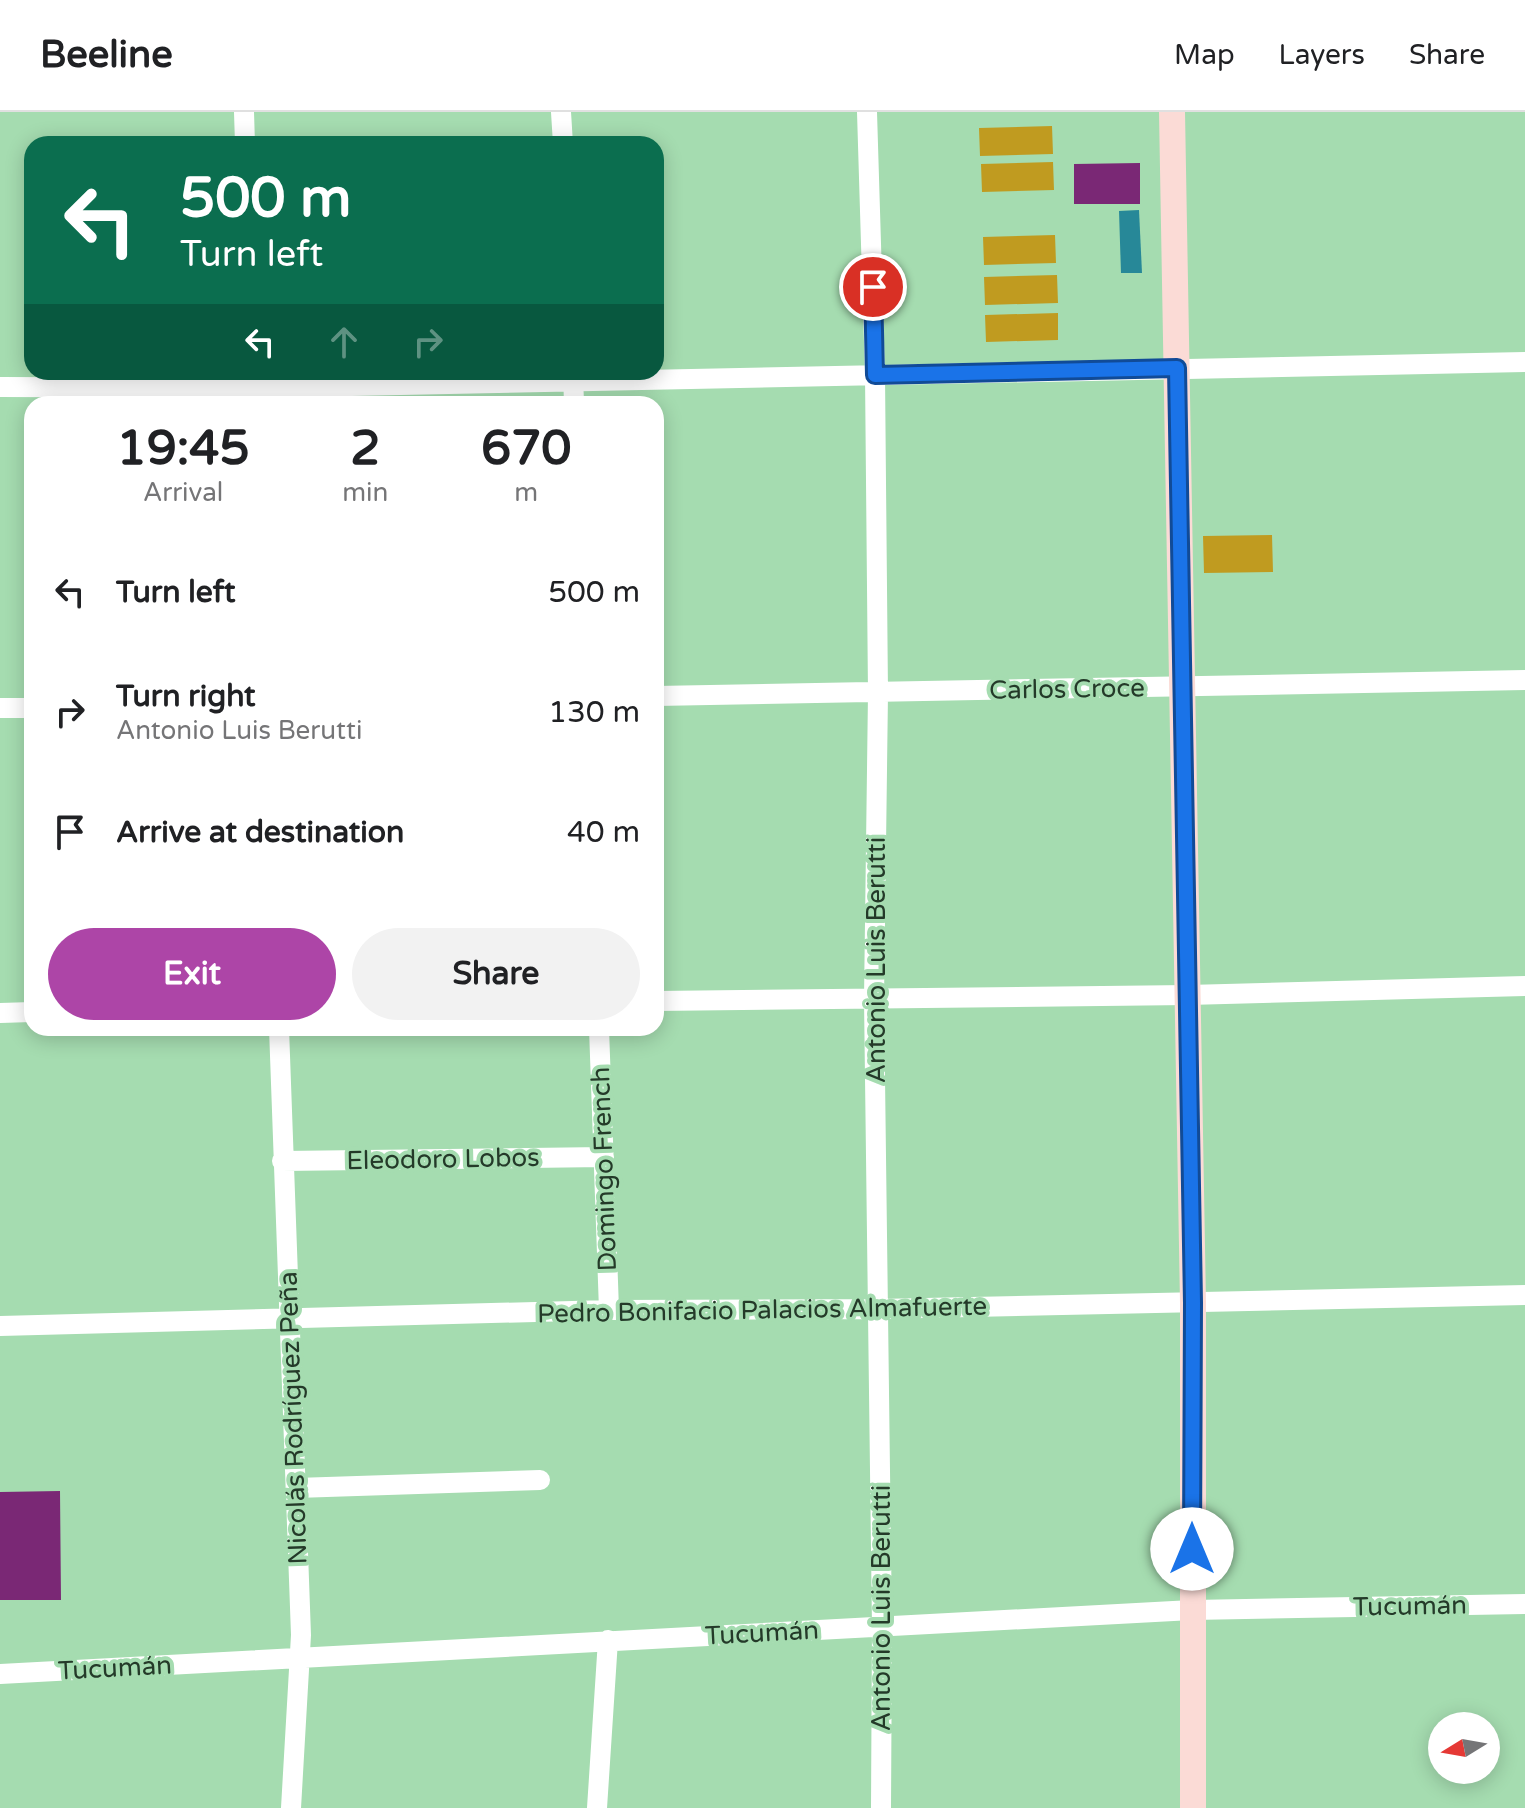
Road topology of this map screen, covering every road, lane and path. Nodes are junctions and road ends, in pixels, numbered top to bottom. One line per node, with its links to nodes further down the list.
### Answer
1 (244, 112): 5 (street)
2 (561, 112): 6 (street)
3 (867, 112): 9 (street, Antonio Luis Berutti)
4 (1172, 112): 8 (main road)
5 (245, 136)
6 (562, 136)
7 (1525, 362): 8 (street)
8 (1177, 368): 9 (street); 15 (main road)
9 (875, 375): 10 (street); 16 (street, Antonio Luis Berutti)
10 (664, 376)
11 (486, 380): 13 (street)
12 (0, 387): 13 (street)
13 (254, 388)
14 (1525, 680): 15 (street, Carlos Croce)
15 (1182, 687): 16 (street, Carlos Croce); 21 (main road)
16 (878, 693): 17 (street, Carlos Croce); 22 (street, Antonio Luis Berutti)
17 (664, 696)
18 (0, 708): 19 (street)
19 (24, 708)
20 (1525, 986): 21 (street)
21 (1188, 995): 22 (street); 31 (main road)
22 (874, 999): 23 (street); 32 (street, Antonio Luis Berutti)
23 (664, 1001)
24 (24, 1012): 25 (street)
25 (0, 1013)
26 (279, 1036): 29 (street, Nicolás Rodríguez Peña)
27 (599, 1036): 28 (street, Domingo French)
28 (604, 1157): 29 (street, Eleodoro Lobos); 33 (street, Domingo French)
29 (282, 1161): 34 (street, Nicolás Rodríguez Peña)
30 (1525, 1295): 31 (street, Pedro Bonifacio Palacios Almafuerte)
31 (1193, 1303): 32 (street, Pedro Bonifacio Palacios Almafuerte); 39 (main road)
32 (878, 1309): 33 (street, Pedro Bonifacio Palacios Almafuerte); 40 (street, Antonio Luis Berutti)
33 (609, 1310): 34 (street, Pedro Bonifacio Palacios Almafuerte)
34 (289, 1319): 35 (street, Pedro Bonifacio Palacios Almafuerte); 37 (street, Nicolás Rodríguez Peña)
35 (0, 1326)
36 (540, 1480): 37 (street)
37 (296, 1488): 42 (street, Nicolás Rodríguez Peña)
38 (1525, 1604): 39 (street, Tucumán)
39 (1192, 1610): 40 (street, Tucumán); 47 (main road)
40 (882, 1627): 41 (street, Tucumán); 46 (street, Antonio Luis Berutti)
41 (608, 1640): 42 (street, Tucumán); 45 (street)
42 (300, 1658): 43 (street, Tucumán); 44 (street, Nicolás Rodríguez Peña)
43 (0, 1674)
44 (291, 1808)
45 (597, 1808)
46 (881, 1808)
47 (1193, 1808)

